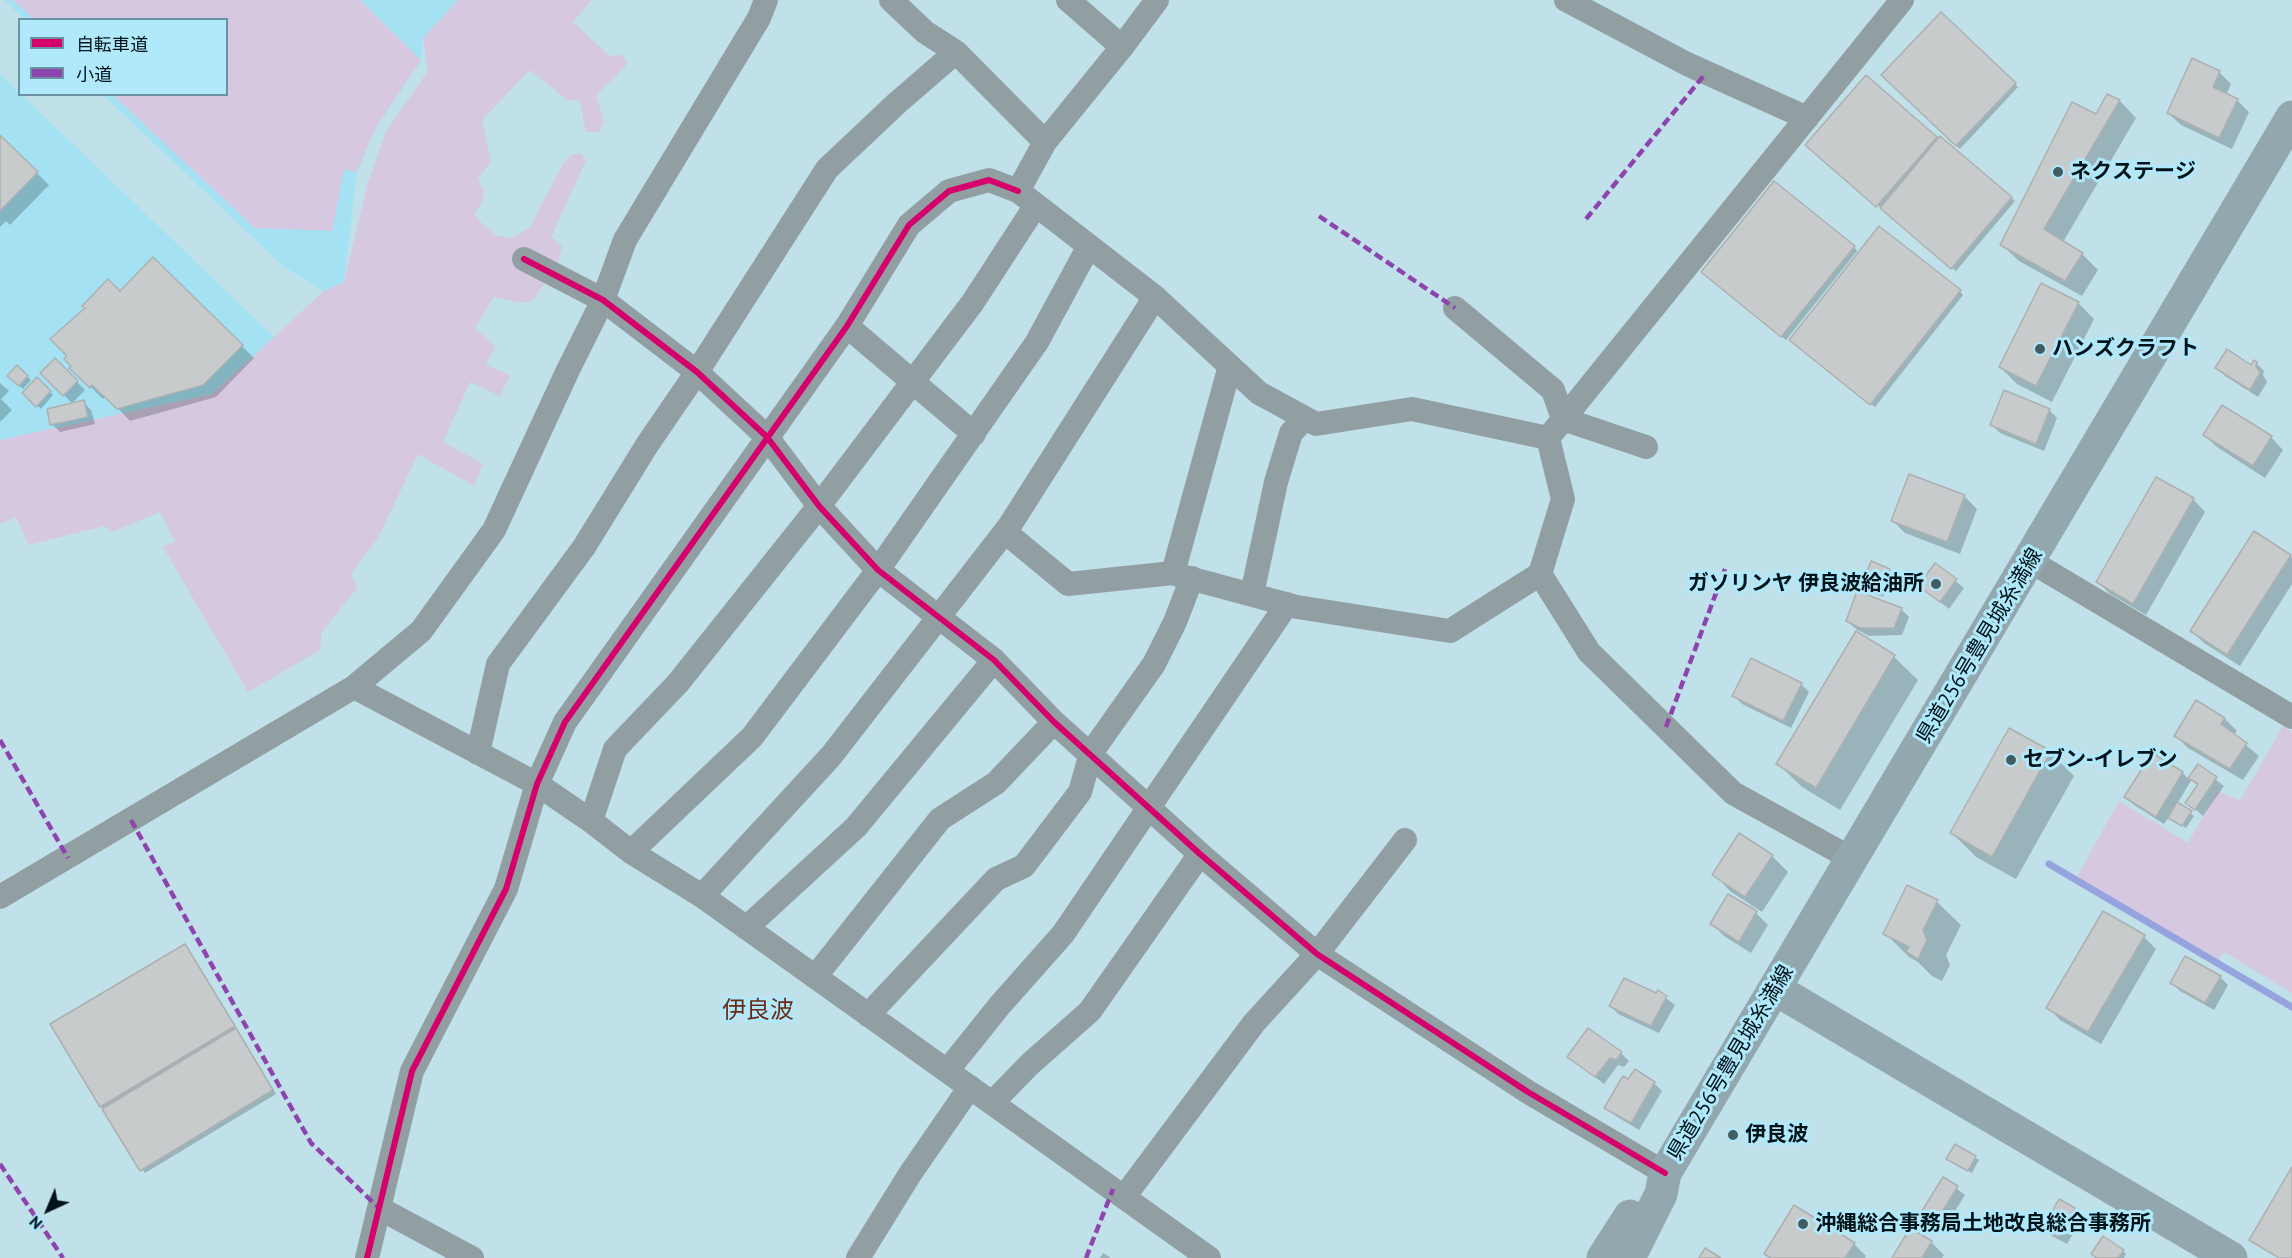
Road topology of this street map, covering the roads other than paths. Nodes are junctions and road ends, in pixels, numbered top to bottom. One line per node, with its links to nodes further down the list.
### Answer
1 (766, 0): 16 (street)
2 (891, 0): 8 (street)
3 (1068, 0): 7 (street)
4 (1157, 0): 7 (street)
5 (1566, 0): 9 (street)
6 (1902, 0): 9 (street)
7 (1122, 47): 11 (street)
8 (956, 52): 11 (street); 20 (street)
9 (1807, 118): 23 (street)
10 (2288, 133): 30 (main road, 県道256号豊見城糸満線)
11 (1045, 142): 12 (street)
12 (1027, 198): 13 (street); 18 (street); 21 (street)
13 (1089, 246): 15 (street); 24 (street)
14 (524, 259): 16 (street)
15 (1155, 297): 19 (street); 29 (street)
16 (603, 300): 20 (street); 38 (street)
17 (1455, 308): 23 (street)
18 (847, 326): 21 (street); 25 (street)
19 (1230, 366): 22 (street); 33 (street)
20 (697, 372): 25 (street); 41 (street)
21 (912, 382): 24 (street); 28 (street)
22 (1305, 418): 26 (street); 34 (street)
23 (1563, 419): 26 (street); 27 (street)
24 (974, 434): 31 (street)
25 (767, 437): 28 (street); 43 (street)
26 (1548, 438): 32 (street)
27 (1646, 447)
28 (819, 506): 31 (street); 45 (street)
29 (1005, 532): 33 (street); 36 (street)
30 (2030, 561): 39 (street); 49 (main road, 県道256号豊見城糸満線)
31 (878, 570): 36 (street); 47 (street)
32 (1540, 574): 35 (street); 49 (street)
33 (1183, 576): 34 (street); 42 (street)
34 (1252, 594): 35 (street)
35 (1287, 604): 44 (street)
36 (938, 617): 37 (street); 50 (street)
37 (994, 660): 40 (street); 52 (street)
38 (354, 687): 41 (street); 51 (street)
39 (2292, 717)
40 (1054, 722): 42 (street); 54 (street)
41 (478, 753): 43 (street)
42 (1091, 753): 44 (street); 56 (street)
43 (537, 784): 45 (street); 62 (street)
44 (1150, 807): 48 (street); 57 (street)
45 (591, 821): 47 (street)
46 (1405, 840): 53 (street)
47 (631, 852): 50 (street)
48 (1200, 854): 53 (street); 59 (street)
49 (1852, 859): 55 (main road, 県道256号豊見城糸満線)
50 (702, 896): 52 (street)
51 (0, 897)
52 (746, 928): 54 (street)
53 (1317, 954): 60 (street); 61 (street)
54 (815, 977): 56 (street)
55 (1775, 989): 60 (main road, 県道256号豊見城糸満線); 69 (main road)
56 (868, 1015): 57 (street)
57 (947, 1071): 58 (street)
58 (969, 1087): 59 (street); 65 (street)
59 (992, 1103): 61 (street)
60 (1665, 1173): 67 (main road, 県道256号豊見城糸満線); 68 (main road, 県道256号豊見城糸満線)
61 (1124, 1197): 66 (street)
62 (379, 1208): 63 (street); 64 (street)
63 (367, 1258)
64 (472, 1258)
65 (858, 1258)
66 (1209, 1258)
67 (1603, 1258)
68 (1629, 1258)
69 (2231, 1258)

